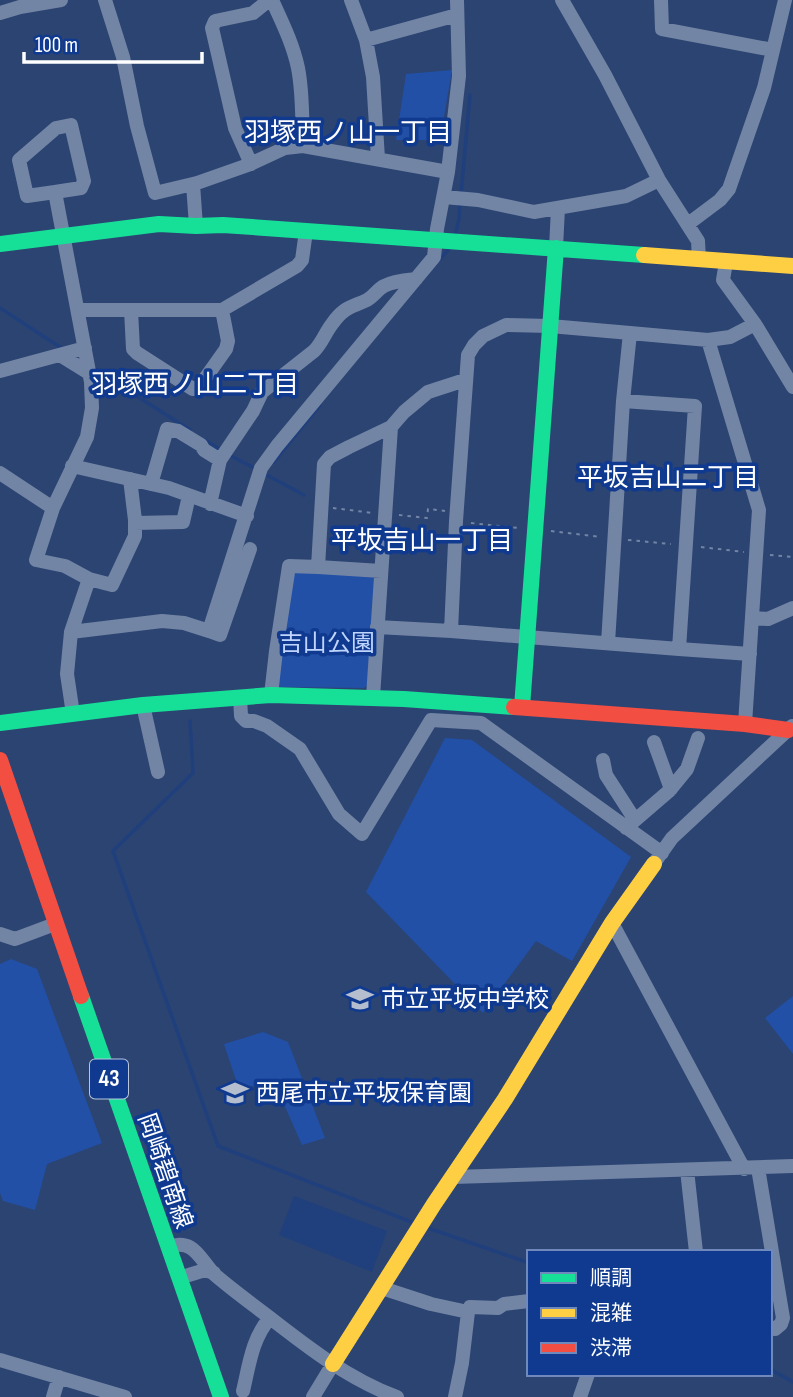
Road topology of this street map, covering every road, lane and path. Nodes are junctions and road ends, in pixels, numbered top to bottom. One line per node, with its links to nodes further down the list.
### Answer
1 (61, 0): 9 (street)
2 (105, 0): 17 (street)
3 (270, 0): 12 (street); 14 (street)
4 (351, 0): 10 (street)
5 (562, 0): 16 (street)
6 (661, 0): 11 (street)
7 (785, 0): 11 (street)
8 (457, 8): 10 (street); 15 (street)
9 (0, 13)
10 (366, 40): 13 (street)
11 (773, 50): 21 (street)
12 (303, 146): 13 (street); 14 (street)
13 (378, 159): 15 (street)
14 (251, 164): 17 (street)
15 (448, 172): 19 (street)
16 (659, 180): 20 (street); 21 (street)
17 (193, 184): 22 (street)
18 (55, 192): 18 (street); 24 (street)
19 (444, 197): 20 (street); 25 (street)
20 (558, 208): 27 (street)
21 (688, 224): 28 (street)
22 (197, 226): 23 (street); 24 (street)
23 (306, 231): 25 (street); 34 (street)
24 (63, 236): 26 (street); 32 (street)
25 (437, 241): 27 (street); 31 (street)
26 (0, 244)
27 (556, 248): 28 (street); 36 (street)
28 (699, 259): 29 (street)
29 (726, 262): 30 (street); 35 (street)
30 (793, 266)
31 (416, 279): 47 (street); 55 (street)
32 (78, 310): 33 (street); 39 (street)
33 (131, 310): 34 (street); 34 (street)
34 (222, 310)
35 (755, 324): 38 (street); 44 (street)
36 (550, 326): 37 (street); 43 (street); 65 (street)
37 (630, 333): 38 (street); 45 (street)
38 (708, 340): 61 (street)
39 (85, 348): 40 (street); 42 (street)
40 (60, 355): 41 (street); 42 (street)
41 (0, 371)
42 (89, 373): 48 (street)
43 (465, 380): 46 (street); 63 (street)
44 (793, 387)
45 (623, 401): 66 (street); 67 (street)
46 (391, 427): 57 (street); 58 (street)
47 (220, 460): 51 (street); 53 (street)
48 (72, 466): 50 (street); 54 (street)
49 (0, 473): 54 (street)
50 (130, 479): 51 (street); 56 (street)
51 (151, 484): 52 (street)
52 (189, 496): 53 (street); 56 (street)
53 (210, 504): 55 (street)
54 (53, 508): 59 (street)
55 (247, 516): 64 (street)
56 (135, 523): 59 (street)
57 (318, 566): 58 (street); 69 (street)
58 (381, 571): 62 (street)
59 (89, 579): 64 (street)
60 (793, 608): 61 (street)
61 (752, 618): 68 (street)
62 (377, 627): 63 (street); 71 (street)
63 (450, 631): 65 (street)
64 (71, 632): 74 (street)
65 (528, 638): 66 (street); 73 (street)
66 (608, 643): 67 (street)
67 (679, 649): 68 (street)
68 (750, 654): 76 (street)
69 (271, 695): 70 (street); 71 (street)
70 (240, 697): 72 (street); 84 (street)
71 (373, 697): 73 (street)
72 (143, 705): 74 (street); 82 (street)
73 (522, 707): 76 (street)
74 (73, 714): 75 (street)
75 (0, 723)
76 (745, 724): 77 (street)
77 (789, 733): 85 (street)
78 (698, 738): 83 (street)
79 (654, 742): 83 (street)
80 (0, 760): 86 (street, 岡崎碧南線 / 43)
81 (603, 760): 84 (street)
82 (158, 772)
83 (671, 789): 84 (street)
84 (631, 824): 85 (street)
85 (658, 859): 87 (street)
86 (55, 923): 88 (street); 93 (street, 岡崎碧南線 / 43)
87 (612, 923): 90 (street); 92 (street)
88 (0, 934)
89 (793, 1166): 90 (street)
90 (751, 1168): 91 (street); 95 (street)
91 (688, 1170): 92 (street); 94 (street)
92 (453, 1177): 99 (street)
93 (168, 1247): 97 (street); 98 (street, 岡崎碧南線 / 43)
94 (696, 1250)
95 (768, 1250)
96 (772, 1266): 103 (street)
97 (214, 1273): 98 (street); 102 (street)
98 (179, 1278): 111 (street, 岡崎碧南線 / 43)
99 (382, 1288): 101 (street); 105 (street)
100 (527, 1301): 101 (street)
101 (468, 1312): 114 (street)
102 (270, 1318): 105 (street); 108 (street)
103 (772, 1328)
104 (0, 1360): 107 (street)
105 (333, 1364): 112 (street); 113 (street)
106 (587, 1376): 115 (street)
107 (59, 1377): 109 (street); 110 (street)
108 (243, 1391)
109 (53, 1397)
110 (125, 1397)
111 (220, 1397)
112 (313, 1397)
113 (397, 1397)
114 (455, 1397)
115 (580, 1397)

